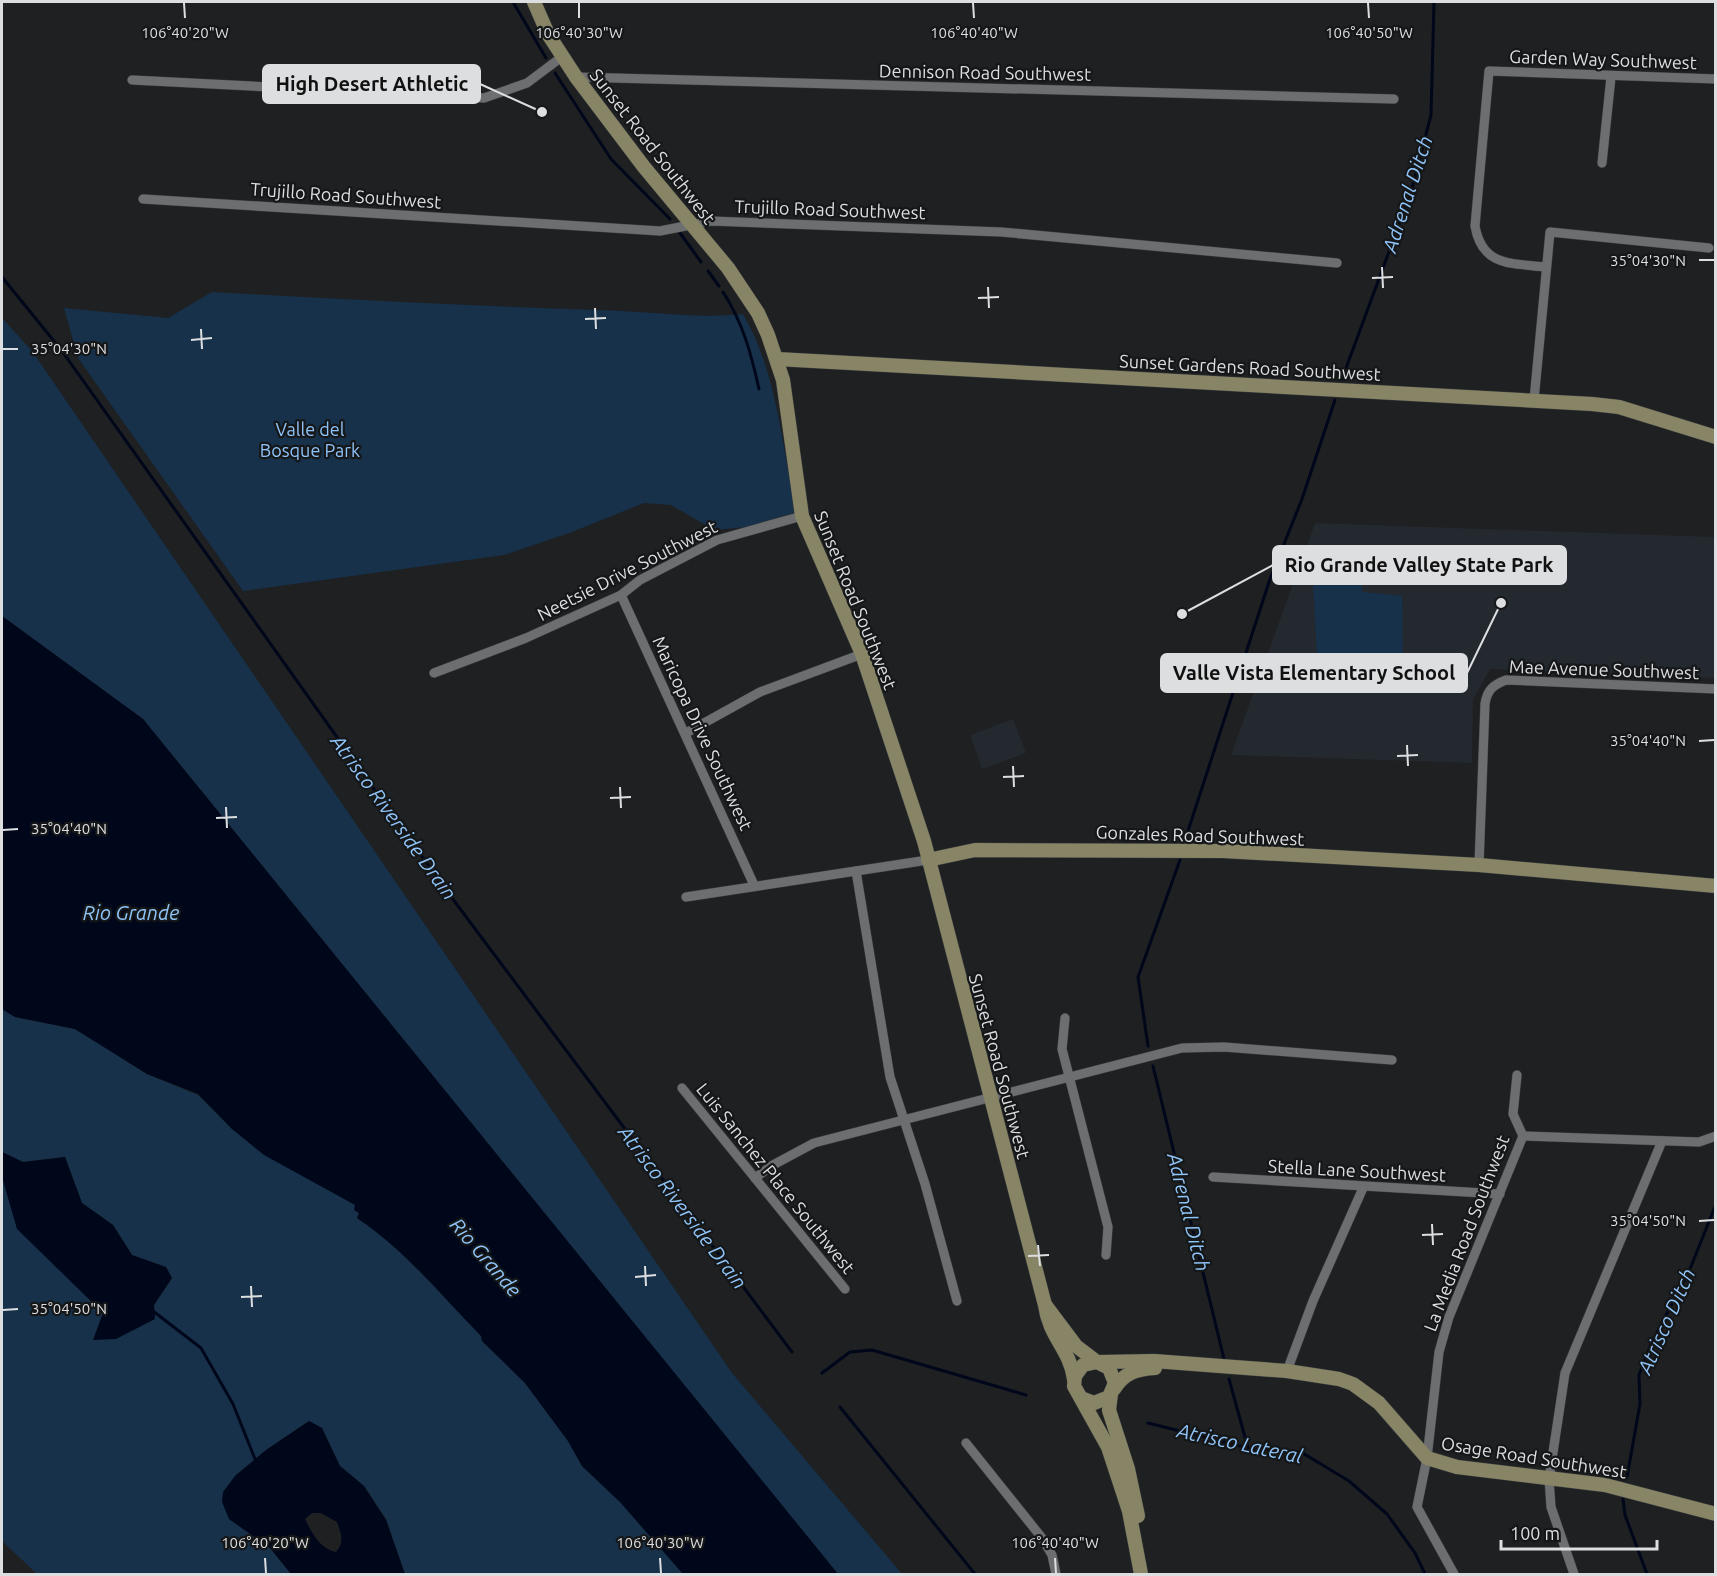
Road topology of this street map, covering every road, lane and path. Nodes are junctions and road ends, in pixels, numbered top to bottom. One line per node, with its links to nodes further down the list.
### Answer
1 (534, 2): 2 (street, Sunset Road Southwest)
2 (563, 56): 3 (street, Sunset Road Southwest); 6 (street)
3 (576, 77): 7 (street, Dennison Road Southwest); 10 (street, Sunset Road Southwest)
4 (1611, 77): 5 (street, Garden Way Southwest); 8 (street); 13 (street, Garden Way Southwest)
5 (1716, 79)
6 (132, 80)
7 (1394, 99)
8 (1602, 163)
9 (143, 199): 10 (street, Trujillo Road Southwest)
10 (691, 225): 12 (street, Trujillo Road Southwest); 14 (street, Sunset Road Southwest)
11 (1709, 248): 13 (street)
12 (1337, 263)
13 (1546, 267): 15 (street)
14 (777, 359): 15 (street, Sunset Gardens Road Southwest); 17 (street, Sunset Road Southwest)
15 (1534, 400): 16 (street, Sunset Gardens Road Southwest)
16 (1716, 437)
17 (802, 516): 18 (street, Neetsie Drive Southwest); 19 (street, Sunset Road Southwest)
18 (621, 596): 20 (street, Neetsie Drive Southwest); 22 (street, Maricopa Drive Southwest)
19 (862, 654): 22 (street); 23 (street, Sunset Road Southwest)
20 (434, 673)
21 (1716, 689): 24 (street, Mae Avenue Southwest)
22 (686, 733): 26 (street, Maricopa Drive Southwest)
23 (928, 860): 24 (street, Gonzales Road Southwest); 25 (street, Gonzales Road Southwest); 34 (street, Sunset Road Southwest)
24 (1479, 865): 27 (street, Gonzales Road Southwest)
25 (856, 871): 26 (street, Gonzales Road Southwest); 35 (street)
26 (754, 885): 28 (street, Gonzales Road Southwest)
27 (1716, 886)
28 (686, 897)
29 (1065, 1018): 32 (street)
30 (1392, 1060): 32 (street)
31 (1517, 1076): 36 (street, La Media Road Southwest)
32 (1069, 1077): 34 (street); 43 (street)
33 (682, 1088): 40 (street, Luis Sanchez Place Southwest)
34 (989, 1098): 35 (street); 46 (street, Sunset Road Southwest)
35 (903, 1120): 40 (street); 45 (street)
36 (1523, 1136): 38 (street); 42 (street, La Media Road Southwest)
37 (1716, 1136): 38 (street)
38 (1662, 1141): 55 (street)
39 (1212, 1177): 41 (street, Stella Lane Southwest)
40 (755, 1178): 44 (street, Luis Sanchez Place Southwest)
41 (1363, 1188): 42 (street, Stella Lane Southwest); 49 (street)
42 (1500, 1194): 54 (street, La Media Road Southwest)
43 (1106, 1255)
44 (845, 1289)
45 (957, 1301)
46 (1045, 1305): 47 (street, Sunset Road Southwest); 50 (street, Sunset Road Southwest)
47 (1098, 1362): 48 (street, Osage Road Southwest); 50 (street); 51 (street)
48 (1197, 1366): 49 (street, Osage Road Southwest); 51 (street, Osage Road Southwest)
49 (1287, 1371): 54 (street, Osage Road Southwest)
50 (1074, 1379): 52 (street)
51 (1112, 1392): 52 (street); 58 (street)
52 (1081, 1398): 58 (street)
53 (966, 1443): 57 (street)
54 (1427, 1458): 55 (street, Osage Road Southwest); 59 (street, La Media Road Southwest)
55 (1549, 1479): 56 (street, Osage Road Southwest); 60 (street)
56 (1716, 1514)
57 (1056, 1575)
58 (1142, 1575)
59 (1454, 1575)
60 (1574, 1575)

